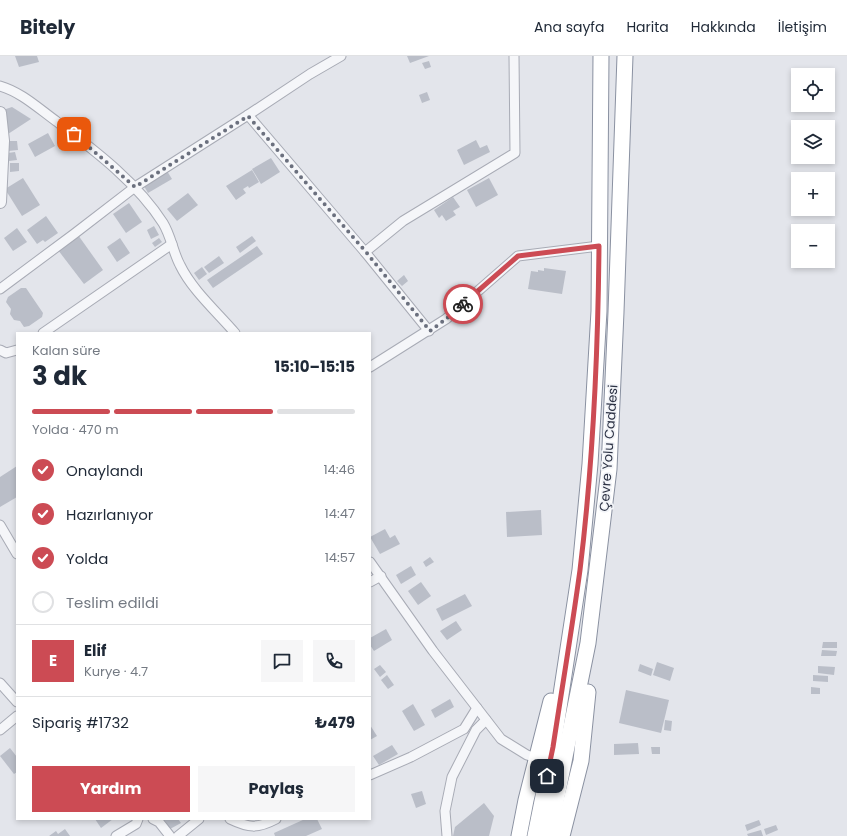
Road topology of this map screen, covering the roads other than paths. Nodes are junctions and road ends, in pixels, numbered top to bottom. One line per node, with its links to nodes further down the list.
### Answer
1 (341, 56): 7 (street)
2 (514, 56): 12 (street)
3 (601, 56): 11 (highway, Çevre Yolu Caddesi)
4 (625, 56): 27 (highway, Çevre Yolu Caddesi)
5 (0, 86): 8 (street)
6 (0, 113): 9 (street)
7 (248, 116): 8 (street); 12 (street)
8 (135, 187): 10 (street); 13 (street)
9 (0, 202)
10 (172, 244): 15 (street); 16 (street)
11 (599, 246): 14 (street); 26 (highway, Çevre Yolu Caddesi)
12 (366, 252): 14 (street)
13 (0, 289)
14 (430, 331): 19 (street)
15 (44, 332)
16 (234, 332)
17 (0, 350): 18 (street)
18 (16, 350)
19 (371, 366)
20 (0, 525): 21 (street)
21 (13, 539): 22 (street)
22 (16, 550)
23 (371, 563): 24 (street)
24 (381, 576): 25 (street); 30 (street)
25 (371, 581)
26 (569, 639): 34 (highway); 47 (highway, Çevre Yolu Caddesi)
27 (588, 643): 48 (highway, Çevre Yolu Caddesi); 49 (highway)
28 (0, 683): 29 (street)
29 (16, 701)
30 (477, 708): 32 (street); 35 (street)
31 (16, 717): 33 (street)
32 (486, 720): 34 (street); 45 (street)
33 (0, 730)
34 (537, 758): 46 (highway)
35 (371, 775)
36 (138, 820): 42 (street)
37 (155, 820): 43 (street)
38 (198, 820): 44 (street)
39 (232, 820): 41 (street)
40 (274, 820): 41 (street)
41 (257, 822)
42 (116, 836)
43 (170, 836)
44 (178, 836)
45 (447, 836)
46 (519, 836)
47 (535, 836)
48 (549, 836)
49 (562, 836)

